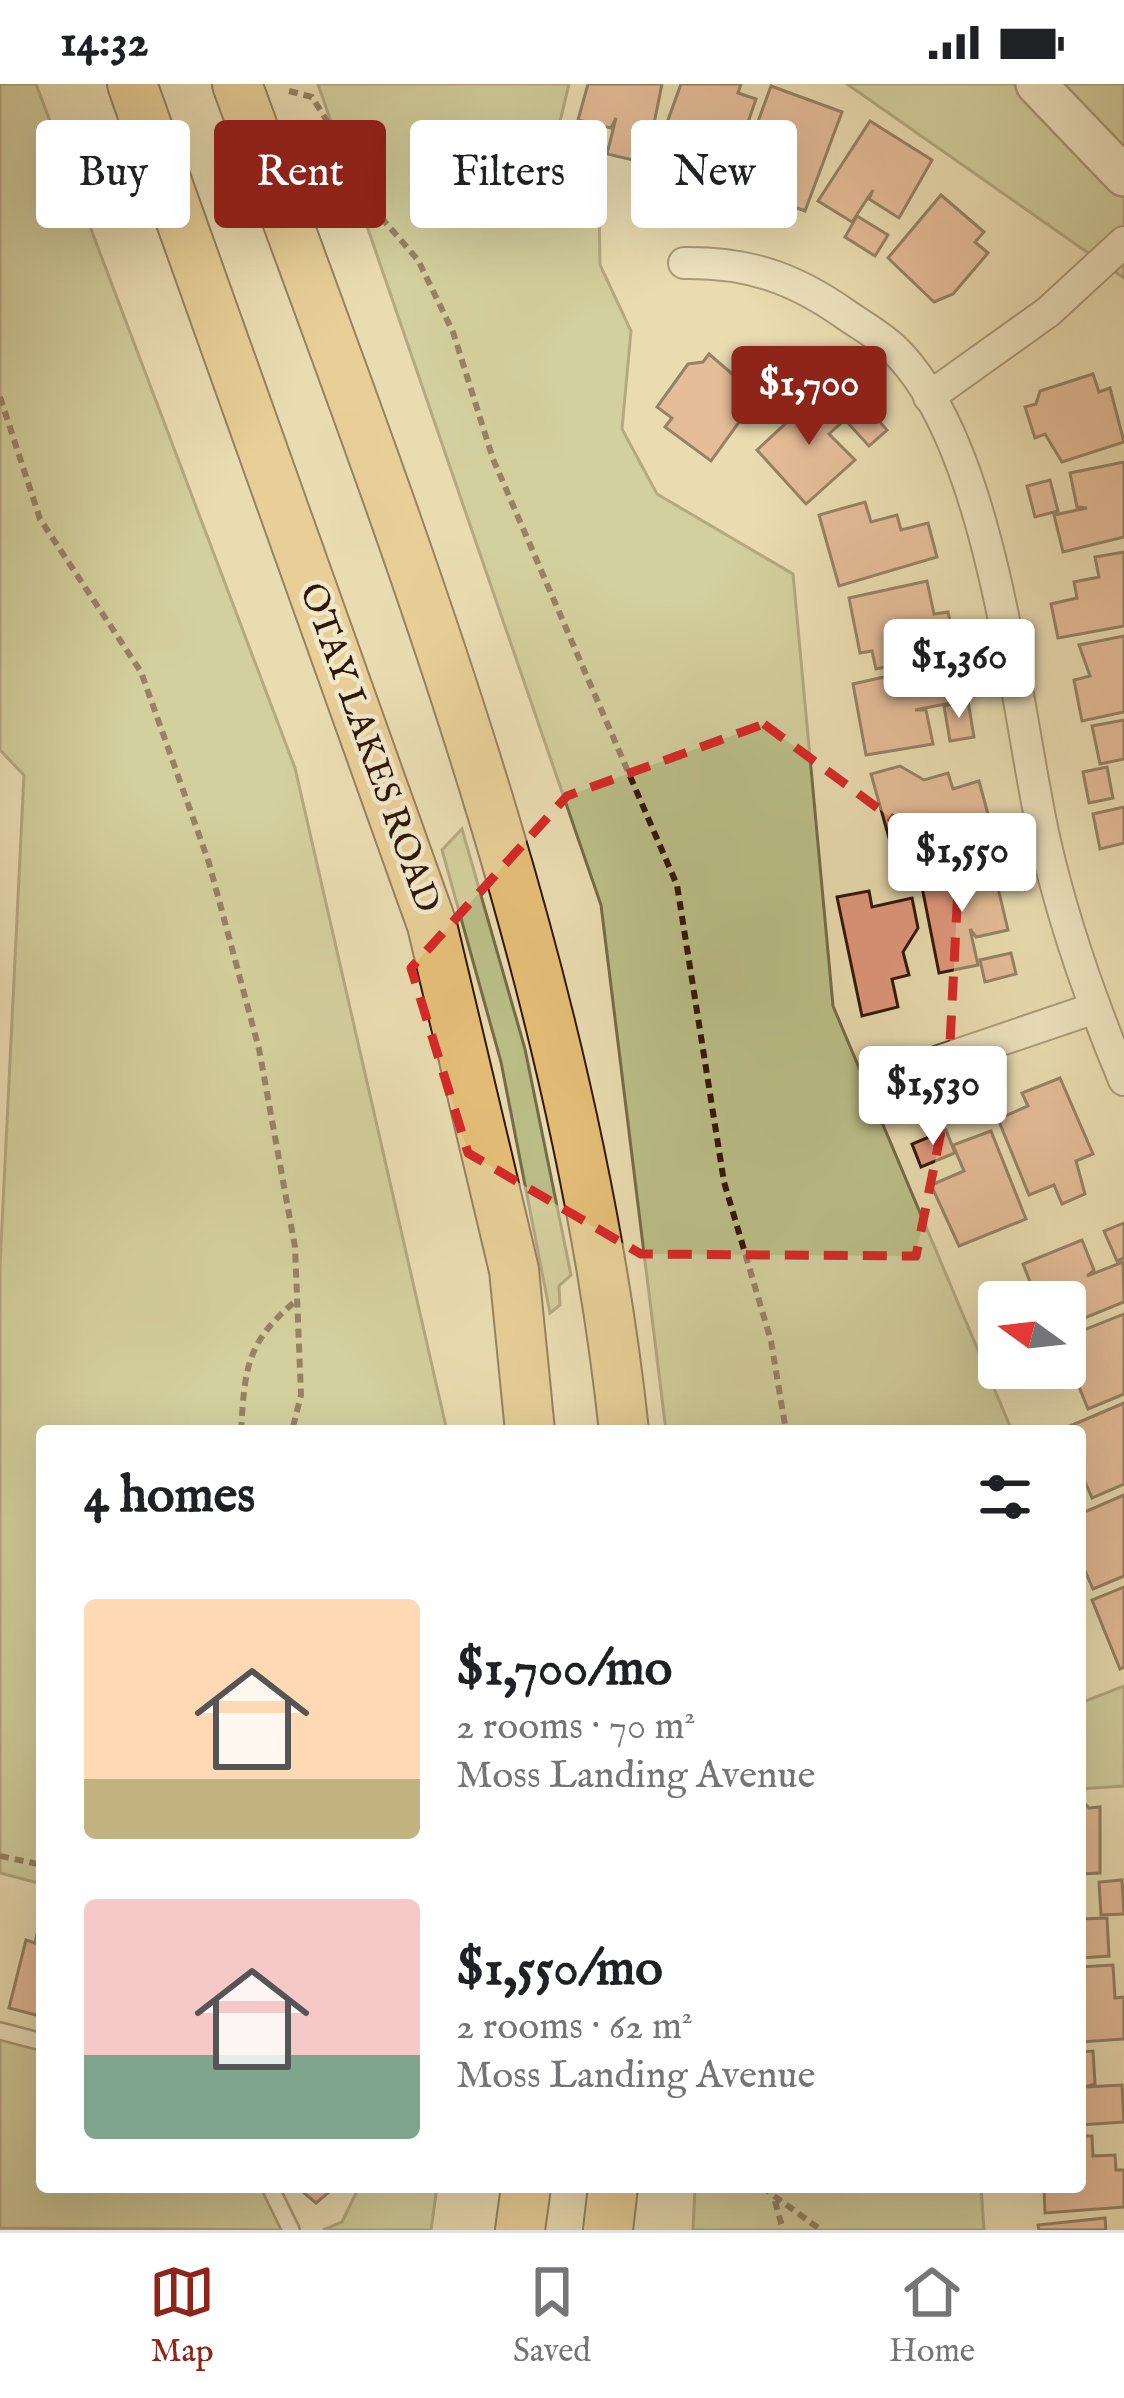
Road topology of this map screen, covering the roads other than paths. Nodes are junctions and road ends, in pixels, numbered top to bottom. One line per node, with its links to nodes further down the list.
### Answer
1 (132, 84): 11 (main road, OTAY LAKES ROAD)
2 (237, 84): 12 (main road)
3 (1036, 84): 4 (street)
4 (1124, 176)
5 (1124, 242): 7 (street)
6 (684, 263): 7 (street)
7 (929, 397): 8 (street)
8 (1092, 1009): 9 (street); 10 (street)
9 (936, 1062)
10 (1124, 1080)
11 (529, 1425)
12 (623, 1425)
13 (0, 2031): 14 (lane)
14 (36, 2040)
15 (273, 2193): 18 (lane)
16 (525, 2193): 19 (main road)
17 (612, 2193): 20 (main road)
18 (291, 2230)
19 (520, 2230)
20 (608, 2230)

